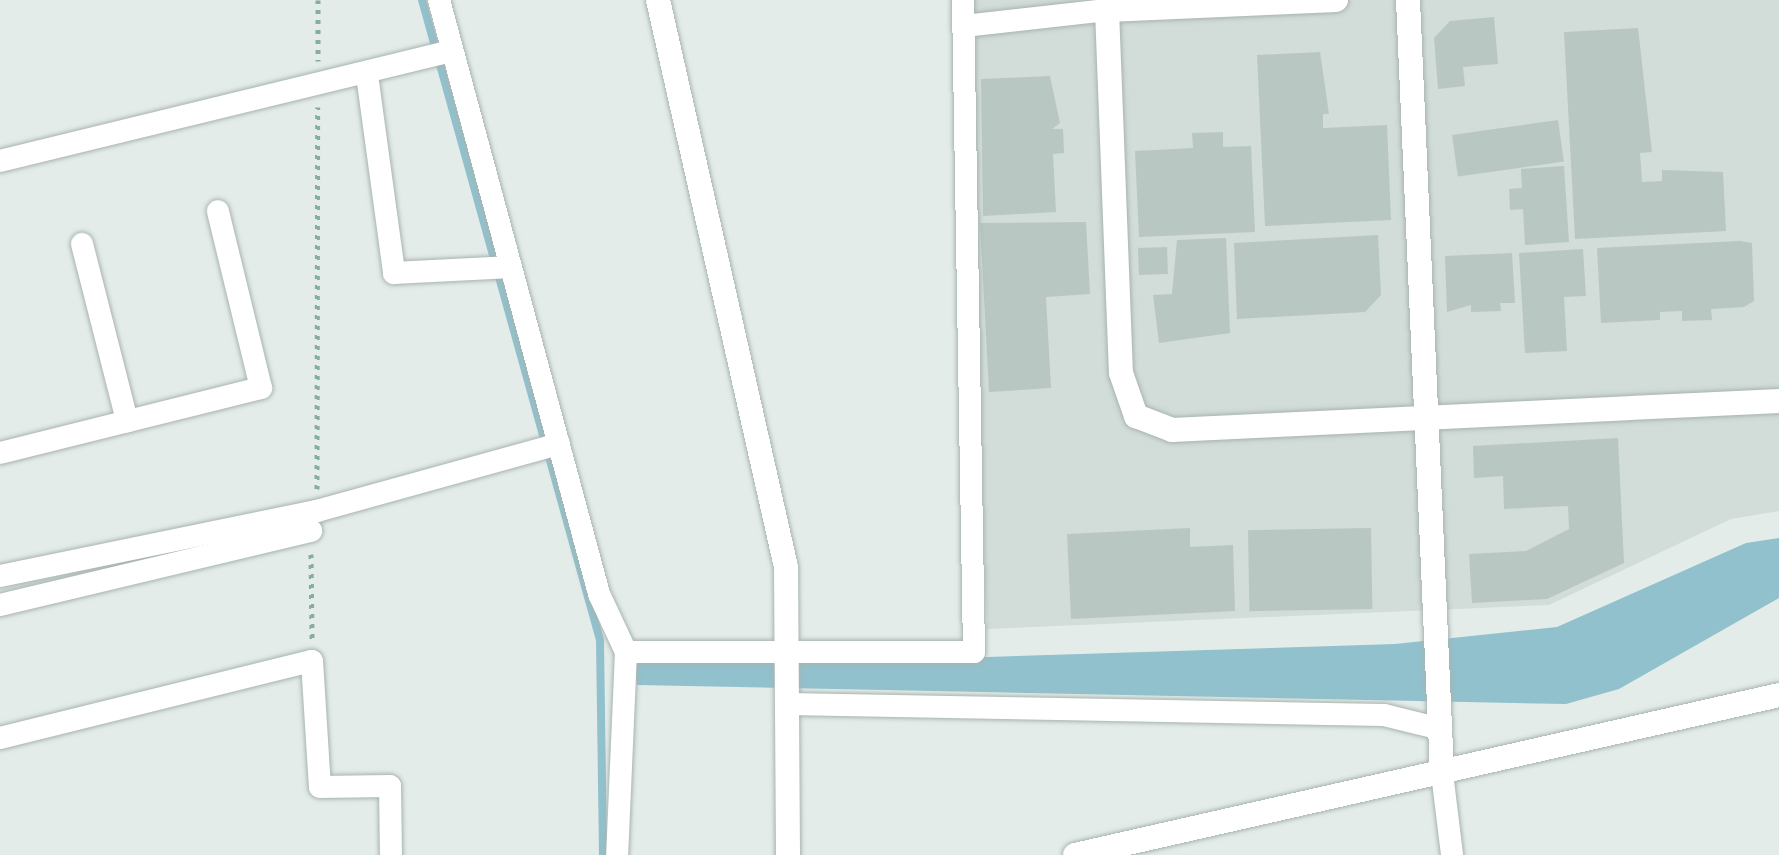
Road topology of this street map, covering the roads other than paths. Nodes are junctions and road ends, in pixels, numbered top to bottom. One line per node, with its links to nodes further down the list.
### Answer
1 (439, 0): 8 (street)
2 (658, 0): 23 (street)
3 (963, 0): 7 (street)
4 (1336, 0): 6 (street)
5 (1408, 0): 15 (street)
6 (1107, 10): 7 (street); 15 (street)
7 (964, 26): 23 (street)
8 (451, 51): 9 (street); 13 (street)
9 (367, 75): 10 (street); 13 (street)
10 (0, 161)
11 (218, 211): 16 (street)
12 (82, 244): 16 (street)
13 (511, 267): 17 (street)
14 (1779, 401): 15 (street)
15 (1430, 420): 26 (street)
16 (127, 421): 18 (street)
17 (559, 444): 19 (street); 22 (street)
18 (0, 453)
19 (314, 521): 20 (street); 21 (street)
20 (0, 576)
21 (0, 605)
22 (626, 652): 23 (street); 30 (street)
23 (789, 657): 25 (street)
24 (1778, 696): 28 (street)
25 (787, 700): 26 (street); 31 (street)
26 (1441, 720): 28 (street)
27 (0, 738): 29 (street)
28 (1442, 773): 32 (street); 33 (street)
29 (391, 855)
30 (617, 855)
31 (788, 855)
32 (1075, 855)
33 (1452, 855)

